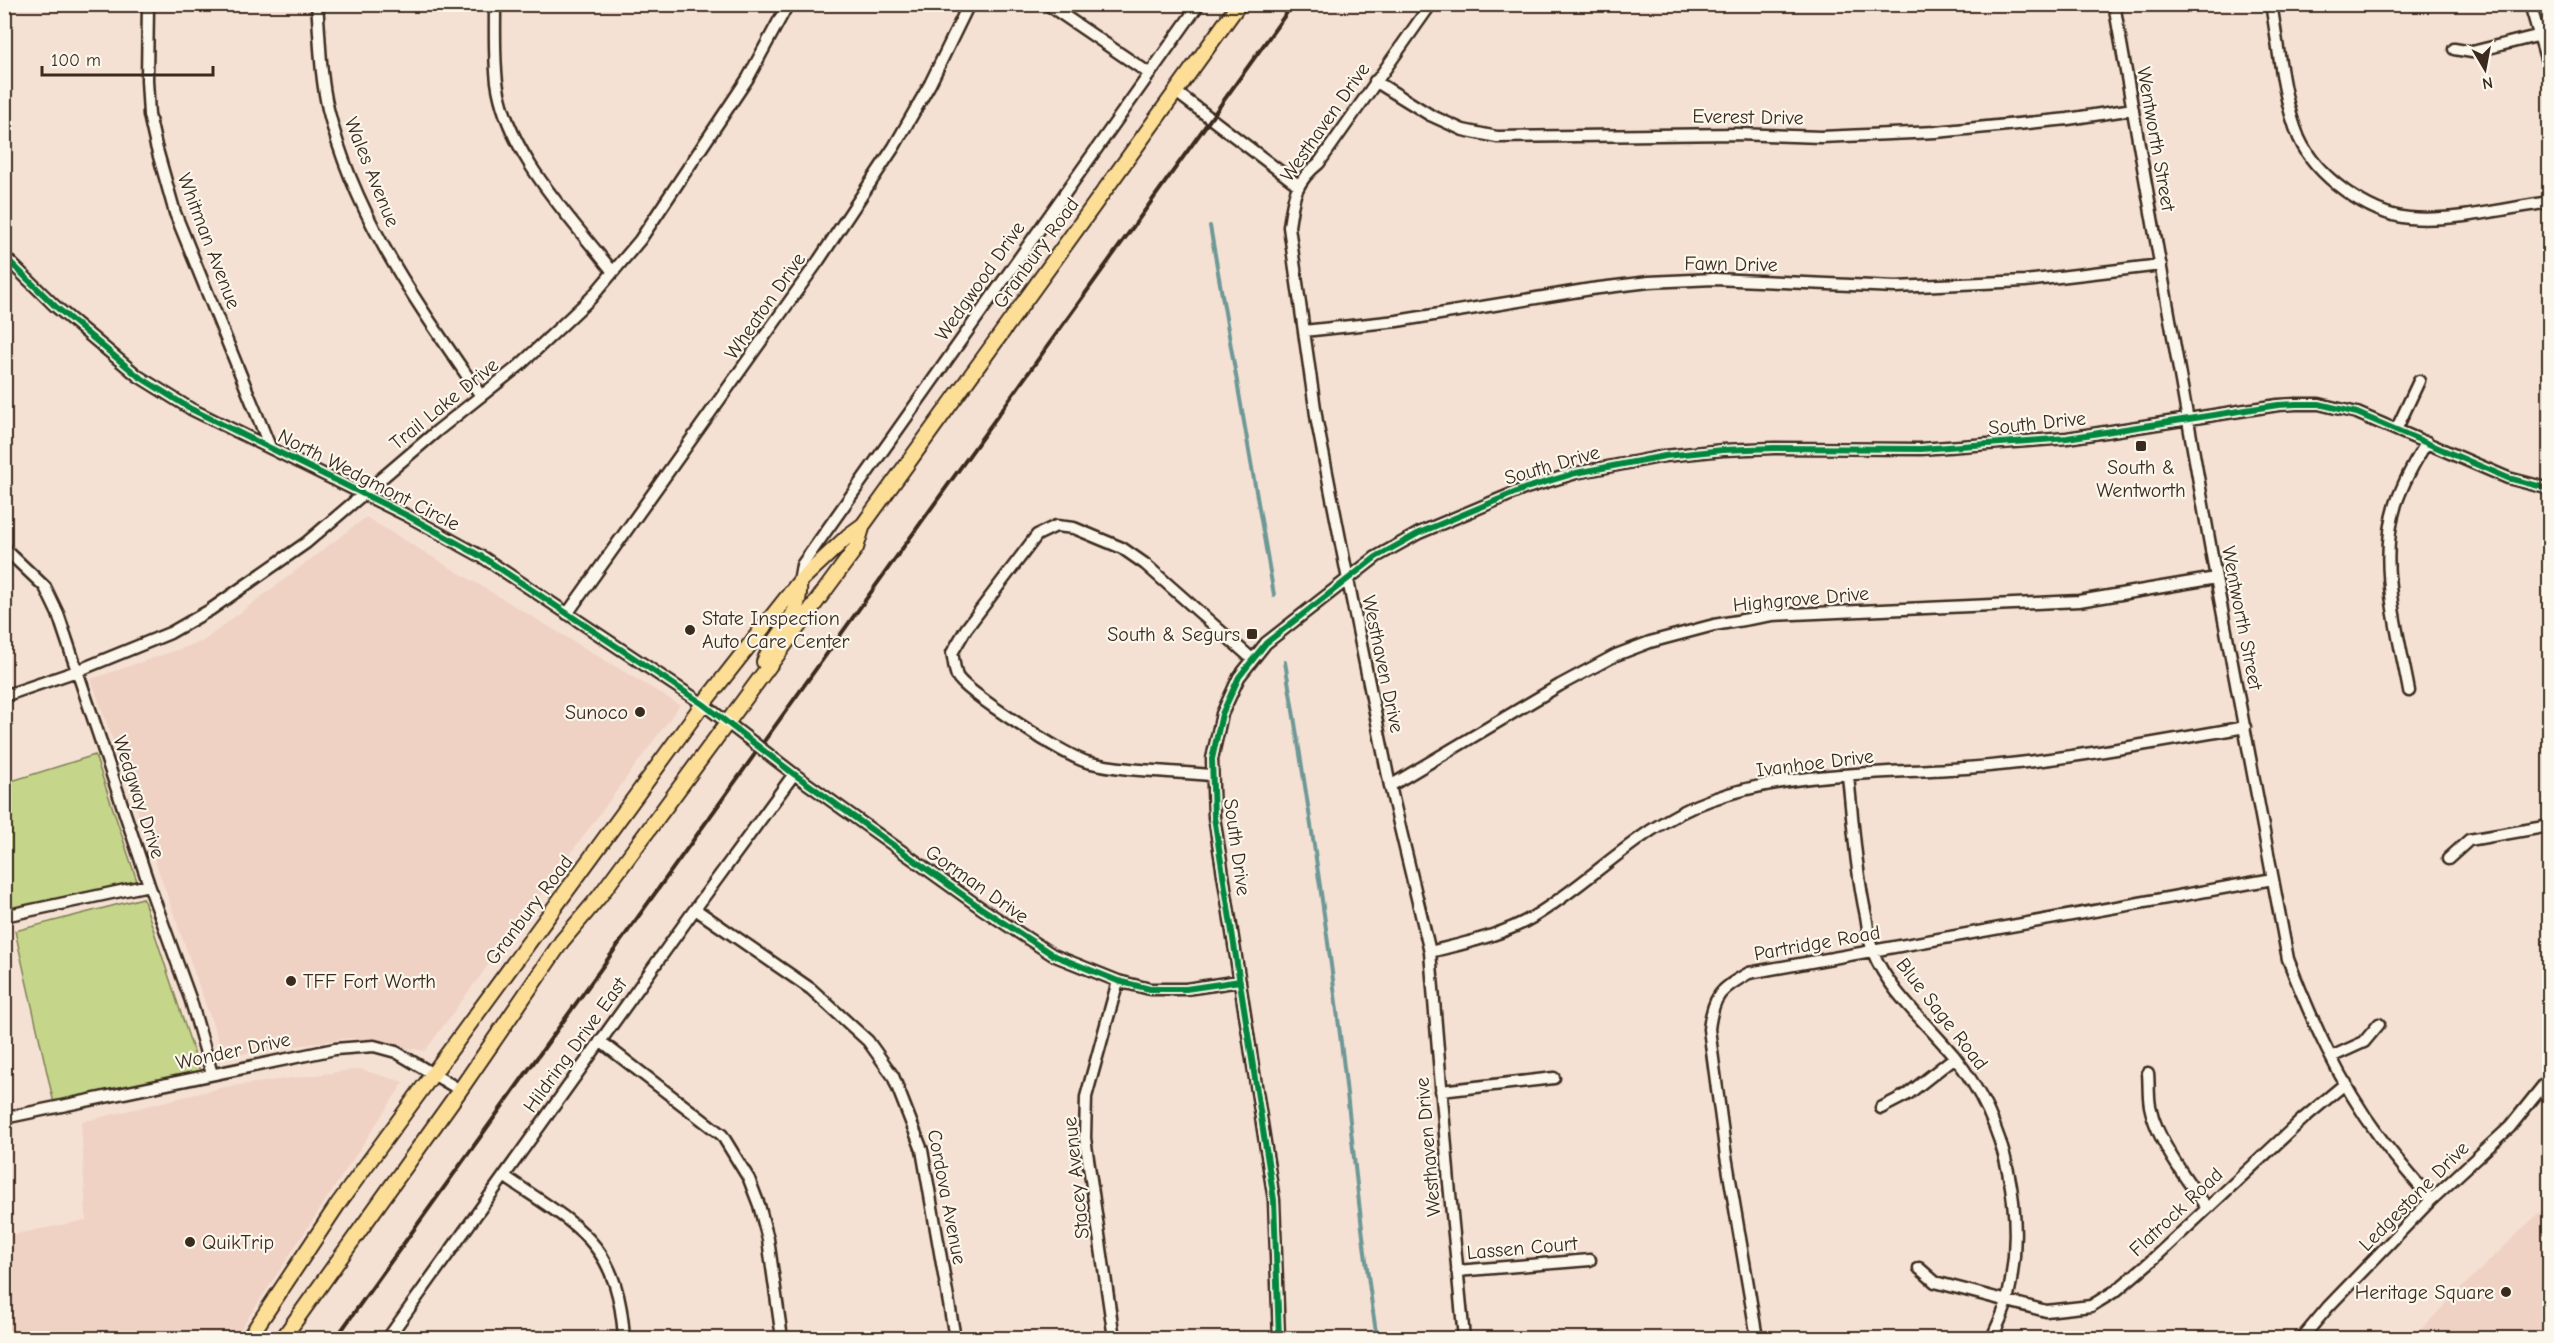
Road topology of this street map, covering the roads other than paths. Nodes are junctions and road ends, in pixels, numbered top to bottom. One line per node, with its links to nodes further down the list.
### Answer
1 (148, 4): 31 (street, Whitman Avenue)
2 (317, 4): 27 (street, Wales Avenue)
3 (495, 4): 24 (street)
4 (788, 4): 24 (street, Trail Lake Drive)
5 (969, 4): 39 (street, Wheaton Drive)
6 (1047, 4): 16 (street)
7 (1199, 4): 16 (street, Wedgwood Drive)
8 (1239, 4): 18 (main road, Granbury Road)
9 (1431, 4): 17 (street, Westhaven Drive)
10 (2114, 4): 19 (street, Wentworth Street)
11 (2271, 4): 21 (street)
12 (2530, 4): 13 (street)
13 (2541, 35): 14 (street); 15 (street)
14 (2454, 49)
15 (2550, 72)
16 (1150, 74): 38 (street, Wedgwood Drive)
17 (1375, 81): 19 (street, Everest Drive); 20 (street, Westhaven Drive)
18 (1176, 93): 20 (street); 34 (main road, Granbury Road)
19 (2133, 109): 23 (street, Wentworth Street)
20 (1298, 184): 25 (street, Westhaven Drive)
21 (2550, 202)
22 (4, 256): 31 (street, North Wedgmont Circle)
23 (2161, 265): 25 (street, Fawn Drive); 28 (street, Wentworth Street)
24 (613, 272): 27 (street, Trail Lake Drive)
25 (1304, 331): 36 (street, Westhaven Drive)
26 (2419, 381): 29 (street)
27 (481, 396): 33 (street, Trail Lake Drive)
28 (2189, 419): 29 (street, South Drive); 36 (street, South Drive); 37 (street, Wentworth Street)
29 (2397, 428): 30 (street, South Drive)
30 (2427, 442): 32 (street, South Drive); 43 (street)
31 (270, 447): 33 (street, North Wedgmont Circle)
32 (2550, 489)
33 (363, 494): 39 (street, North Wedgmont Circle); 41 (street, Trail Lake Drive)
34 (863, 525): 38 (main road, Granbury Road); 42 (main road, Granbury Road)
35 (4, 548): 41 (street, Wedgway Drive)
36 (1348, 578): 40 (street, South Drive); 51 (street, Westhaven Drive)
37 (2216, 578): 47 (street, Wentworth Street); 51 (street, Highgrove Drive)
38 (799, 582): 42 (main road); 45 (main road, Granbury Road)
39 (567, 614): 45 (street, North Wedgmont Circle)
40 (1251, 658): 49 (street, South Drive); 49 (street)
41 (77, 671): 44 (street, Trail Lake Drive); 55 (street, Wedgway Drive)
42 (761, 676): 46 (main road, Granbury Road)
43 (2409, 691)
44 (4, 696)
45 (703, 704): 46 (street, North Wedgmont Circle); 68 (main road, Granbury Road)
46 (729, 722): 48 (street, Gorman Drive); 72 (main road, Granbury Road)
47 (2244, 727): 50 (street, Ivanhoe Drive); 54 (street, Wentworth Street)
48 (794, 774): 56 (street, Hildring Drive East); 60 (street, Gorman Drive)
49 (1212, 775): 61 (street, South Drive)
50 (1848, 776): 58 (street, Blue Sage Road); 59 (street, Ivanhoe Drive)
51 (1390, 786): 59 (street, Westhaven Drive)
52 (2550, 825): 53 (street)
53 (2448, 859)
54 (2273, 879): 58 (street, Partridge Road); 65 (street, Wentworth Street)
55 (149, 885): 57 (street); 67 (street, Wedgway Drive)
56 (695, 909): 63 (street, Hildring Drive East); 88 (street, Cordova Avenue)
57 (4, 916)
58 (1873, 951): 64 (street, Blue Sage Road); 92 (street, Partridge Road)
59 (1431, 952): 73 (street, Westhaven Drive)
60 (1118, 981): 61 (street, Gorman Drive); 89 (street, Stacey Avenue)
61 (1240, 981): 90 (street, South Drive)
62 (2379, 1024): 65 (street)
63 (600, 1041): 76 (street, Hildring Drive East); 87 (street)
64 (1955, 1057): 74 (street); 82 (street, Blue Sage Road)
65 (2331, 1058): 71 (street, Wentworth Street)
66 (2148, 1073): 78 (street)
67 (212, 1074): 68 (street, Wonder Drive); 75 (street, Wonder Drive)
68 (433, 1074): 72 (street, Wonder Drive); 83 (main road, Granbury Road)
69 (2550, 1077): 77 (street, Ledgestone Drive)
70 (1554, 1078): 73 (street)
71 (2346, 1083): 77 (street, Wentworth Street); 78 (street, Flatrock Road)
72 (460, 1090): 84 (main road, Granbury Road)
73 (1441, 1091): 81 (street, Westhaven Drive)
74 (1881, 1107)
75 (4, 1119)
76 (504, 1176): 85 (street, Hildring Drive East); 86 (street)
77 (2431, 1200): 94 (street, Ledgestone Drive)
78 (2207, 1208): 82 (street, Flatrock Road)
79 (1590, 1260): 81 (street, Lassen Court)
80 (1919, 1268): 82 (street, Flatrock Road)
81 (1457, 1271): 91 (street, Westhaven Drive)
82 (2007, 1302): 93 (street, Blue Sage Road)
83 (253, 1337)
84 (283, 1338)
85 (388, 1338)
86 (624, 1338)
87 (782, 1338)
88 (955, 1338)
89 (1114, 1338)
90 (1279, 1338)
91 (1464, 1338)
92 (1757, 1338)
93 (1992, 1338)
94 (2302, 1338)

